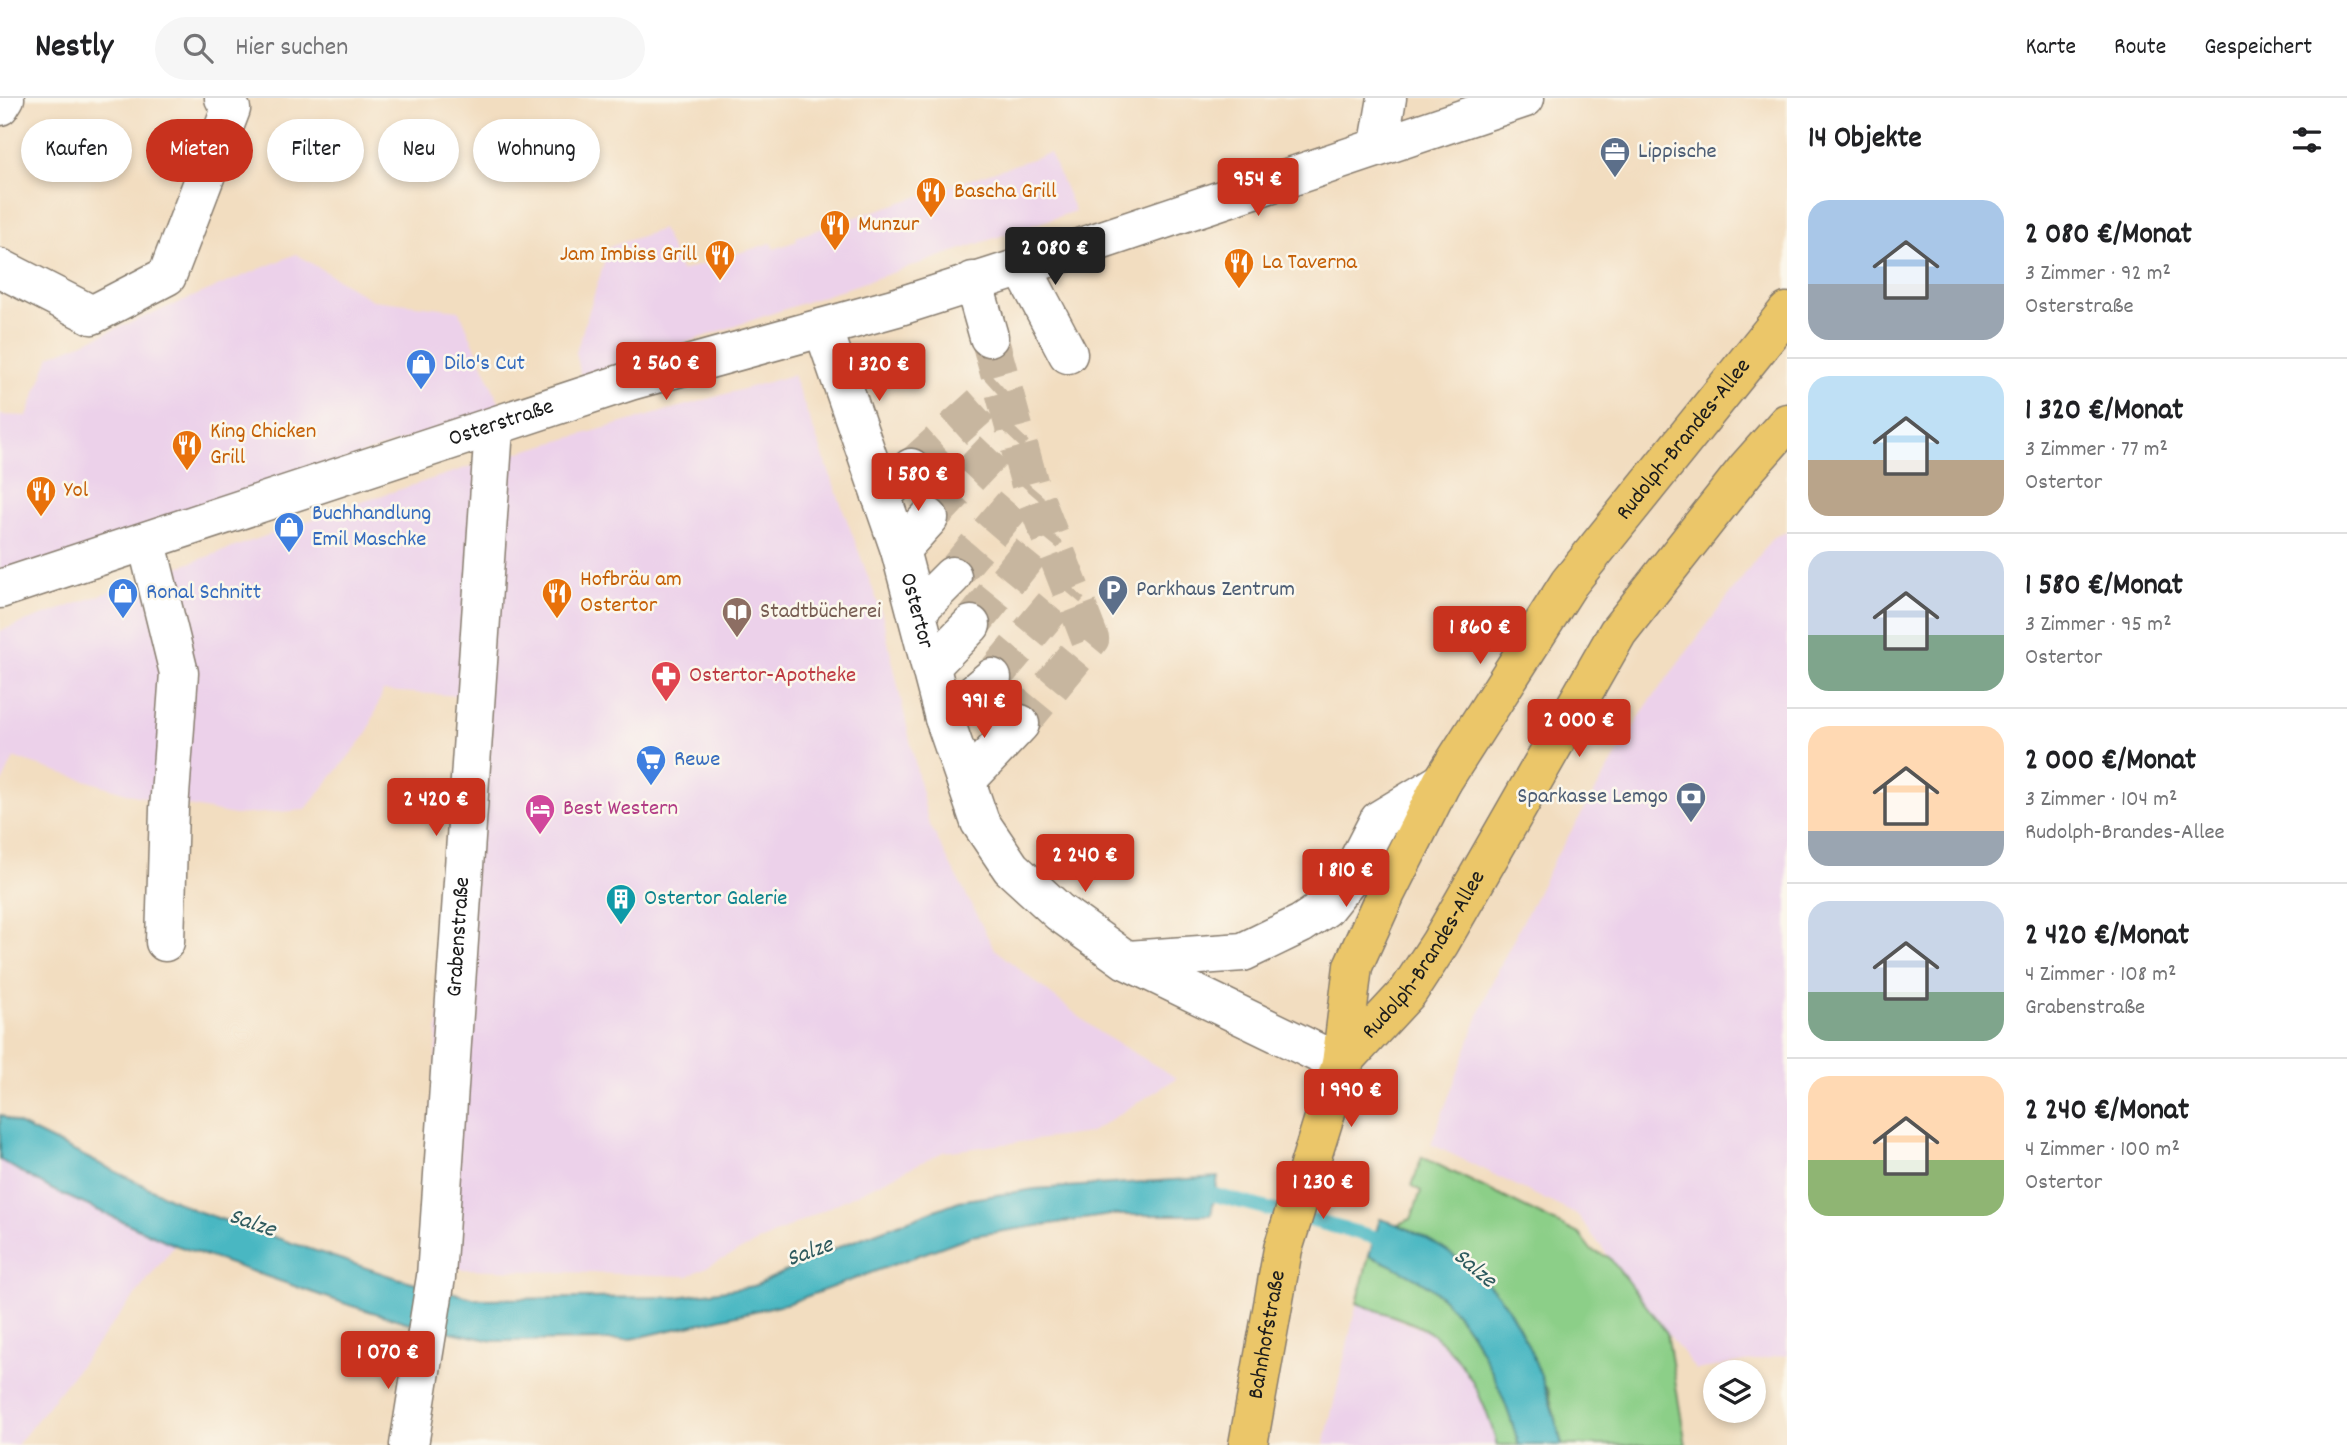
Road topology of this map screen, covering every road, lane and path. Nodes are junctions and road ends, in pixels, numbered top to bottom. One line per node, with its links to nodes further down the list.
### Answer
1 (5, 98): 5 (street)
2 (224, 98): 8 (street)
3 (1387, 98): 6 (street)
4 (1525, 98): 6 (street, Osterstraße)
5 (0, 106)
6 (1379, 144): 7 (street, Osterstraße)
7 (1022, 267): 9 (street, Osterstraße); 13 (street)
8 (0, 268)
9 (973, 281): 11 (street, Osterstraße); 12 (street)
10 (1785, 317): 30 (main road, Rudolph-Brandes-Allee)
11 (823, 328): 15 (street, Osterstraße); 17 (street, Ostertor)
12 (989, 337)
13 (1068, 354)
14 (1787, 423): 33 (main road, Rudolph-Brandes-Allee)
15 (494, 428): 19 (street, Osterstraße); 34 (street, Grabenstraße)
16 (911, 468): 17 (street)
17 (881, 496): 20 (street, Ostertor)
18 (929, 518): 20 (street)
19 (146, 543): 22 (street, Osterstraße); 31 (street)
20 (900, 550): 23 (street, Ostertor)
21 (952, 576): 23 (street)
22 (0, 589)
23 (918, 610): 25 (street, Ostertor)
24 (971, 625): 25 (street)
25 (932, 665): 27 (street, Ostertor)
26 (992, 678): 27 (street)
27 (944, 718): 29 (street, Ostertor)
28 (1020, 724): 29 (street)
29 (967, 782): 32 (street, Ostertor)
30 (1442, 782): 32 (street); 33 (main road, Rudolph-Brandes-Allee)
31 (166, 942)
32 (1126, 960): 33 (street, Ostertor)
33 (1341, 1063): 35 (main road, Bahnhofstraße)
34 (409, 1445)
35 (1248, 1445)

